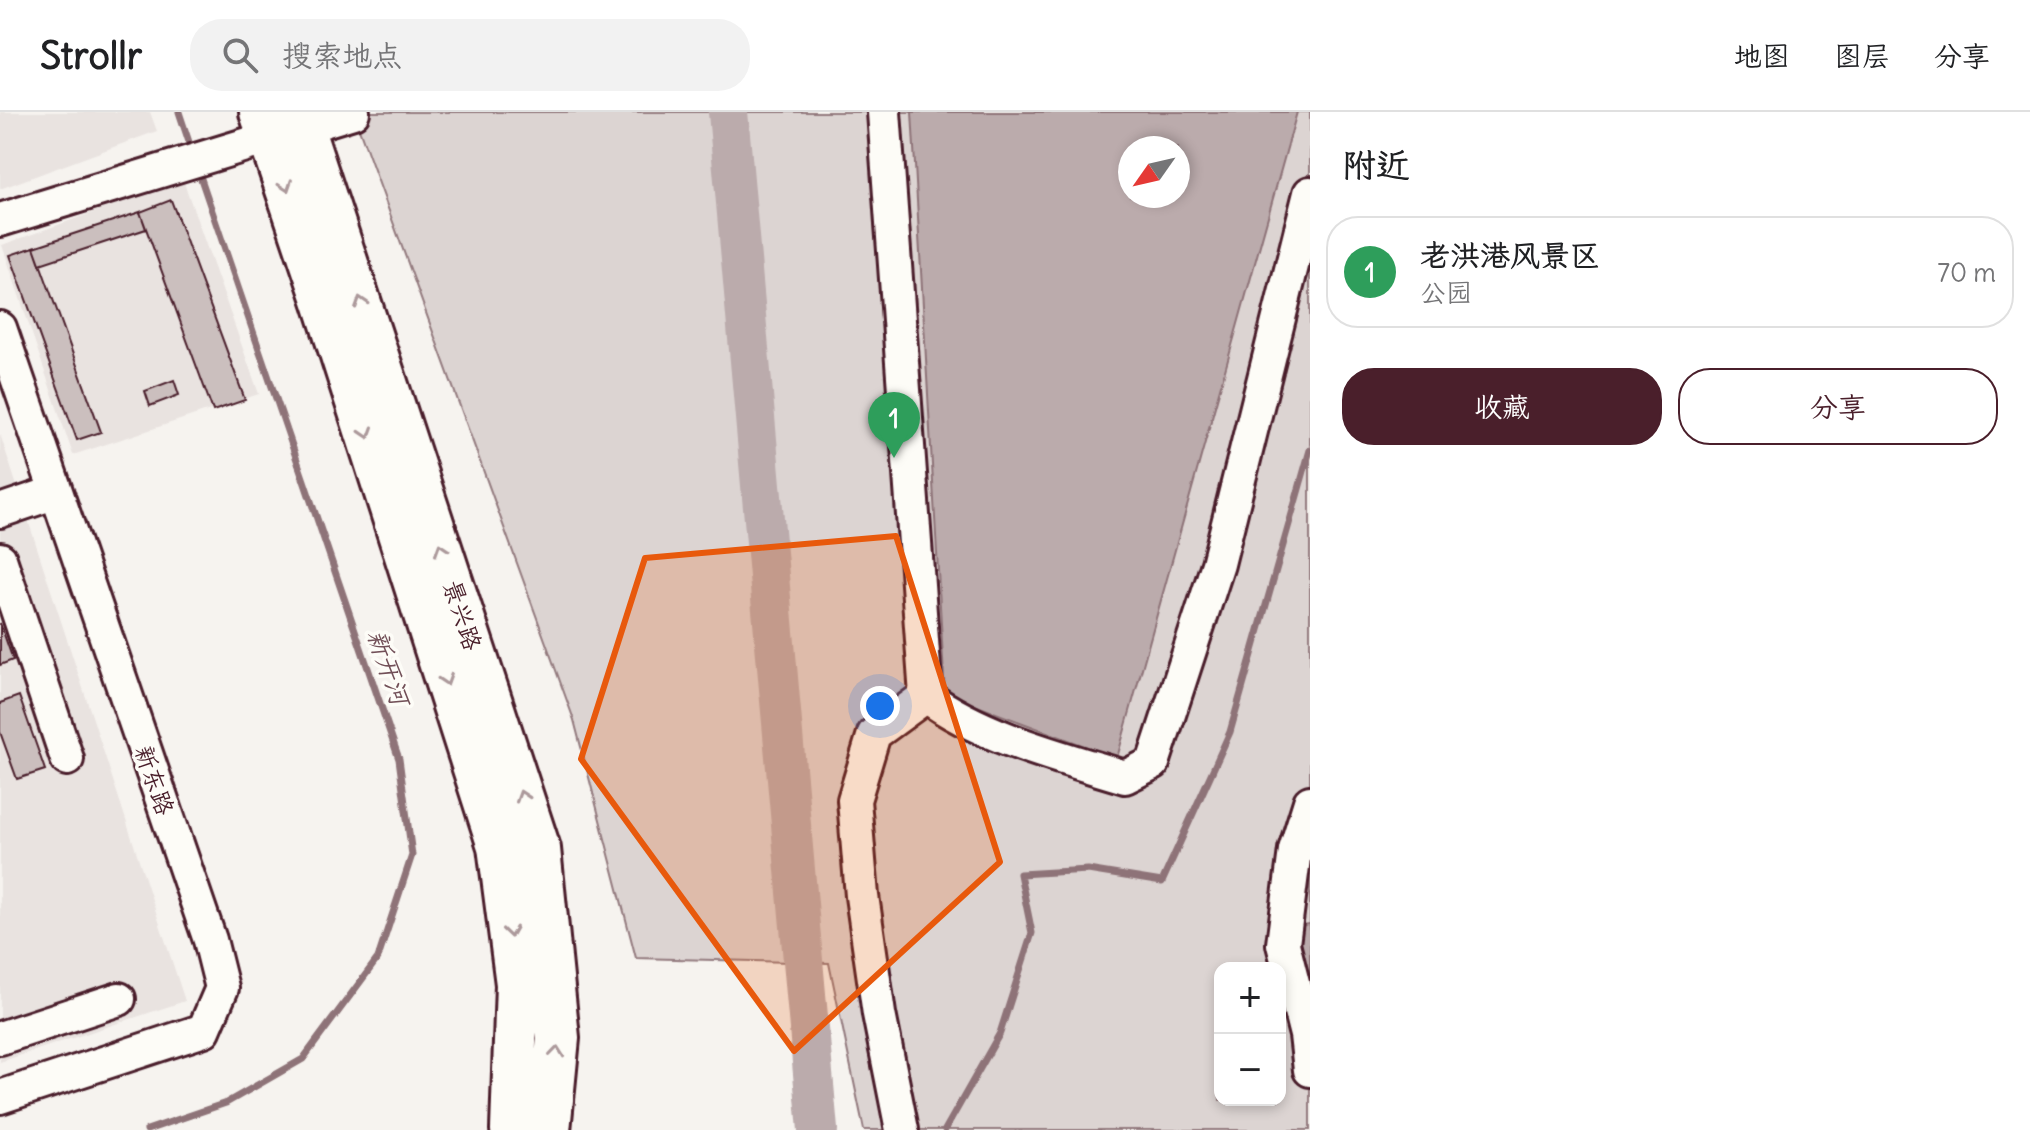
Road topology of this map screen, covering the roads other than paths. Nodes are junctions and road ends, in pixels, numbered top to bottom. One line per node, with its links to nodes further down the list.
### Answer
1 (353, 112): 3 (street)
2 (884, 112): 10 (street)
3 (283, 123): 5 (street); 17 (main road, 景兴路, one-way to 17); 18 (main road, 景兴路, one-way to 3)
4 (1310, 193): 10 (street)
5 (0, 220)
6 (0, 328): 7 (street, 新东路)
7 (56, 492): 8 (street); 16 (street, 新东路)
8 (0, 511)
9 (0, 559): 11 (street)
10 (926, 696): 19 (street)
11 (67, 759)
12 (1310, 802): 15 (street)
13 (119, 999): 14 (street)
14 (0, 1038)
15 (1310, 1070)
16 (0, 1097)
17 (512, 1130)
18 (549, 1130)
19 (902, 1130)

